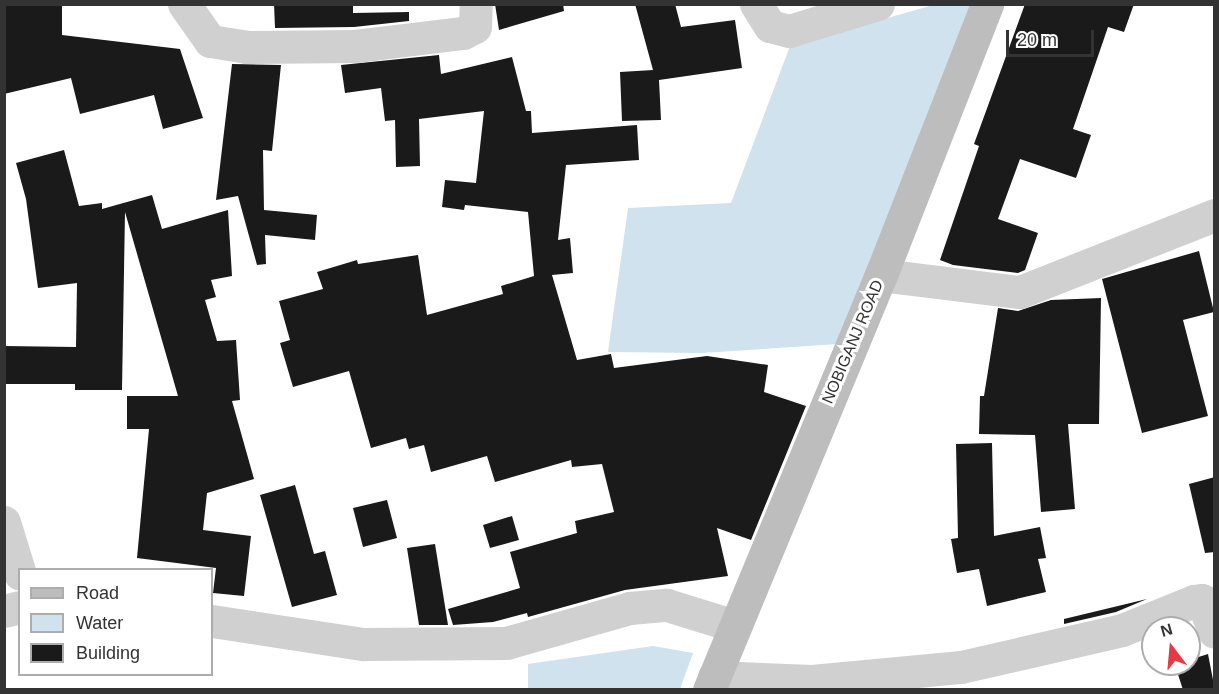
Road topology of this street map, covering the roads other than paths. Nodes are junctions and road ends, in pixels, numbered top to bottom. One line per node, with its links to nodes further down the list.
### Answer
1 (184, 4): 2 (street)
2 (476, 4)
3 (756, 4): 4 (street)
4 (878, 4)
5 (987, 4): 7 (main road, NOBIGANJ ROAD)
6 (1215, 215): 7 (street)
7 (881, 276): 11 (main road, NOBIGANJ ROAD)
8 (4, 522): 9 (street)
9 (18, 568)
10 (213, 621): 11 (street)
11 (735, 626): 13 (main road, NOBIGANJ ROAD)
12 (1215, 632): 13 (street)
13 (715, 686)

